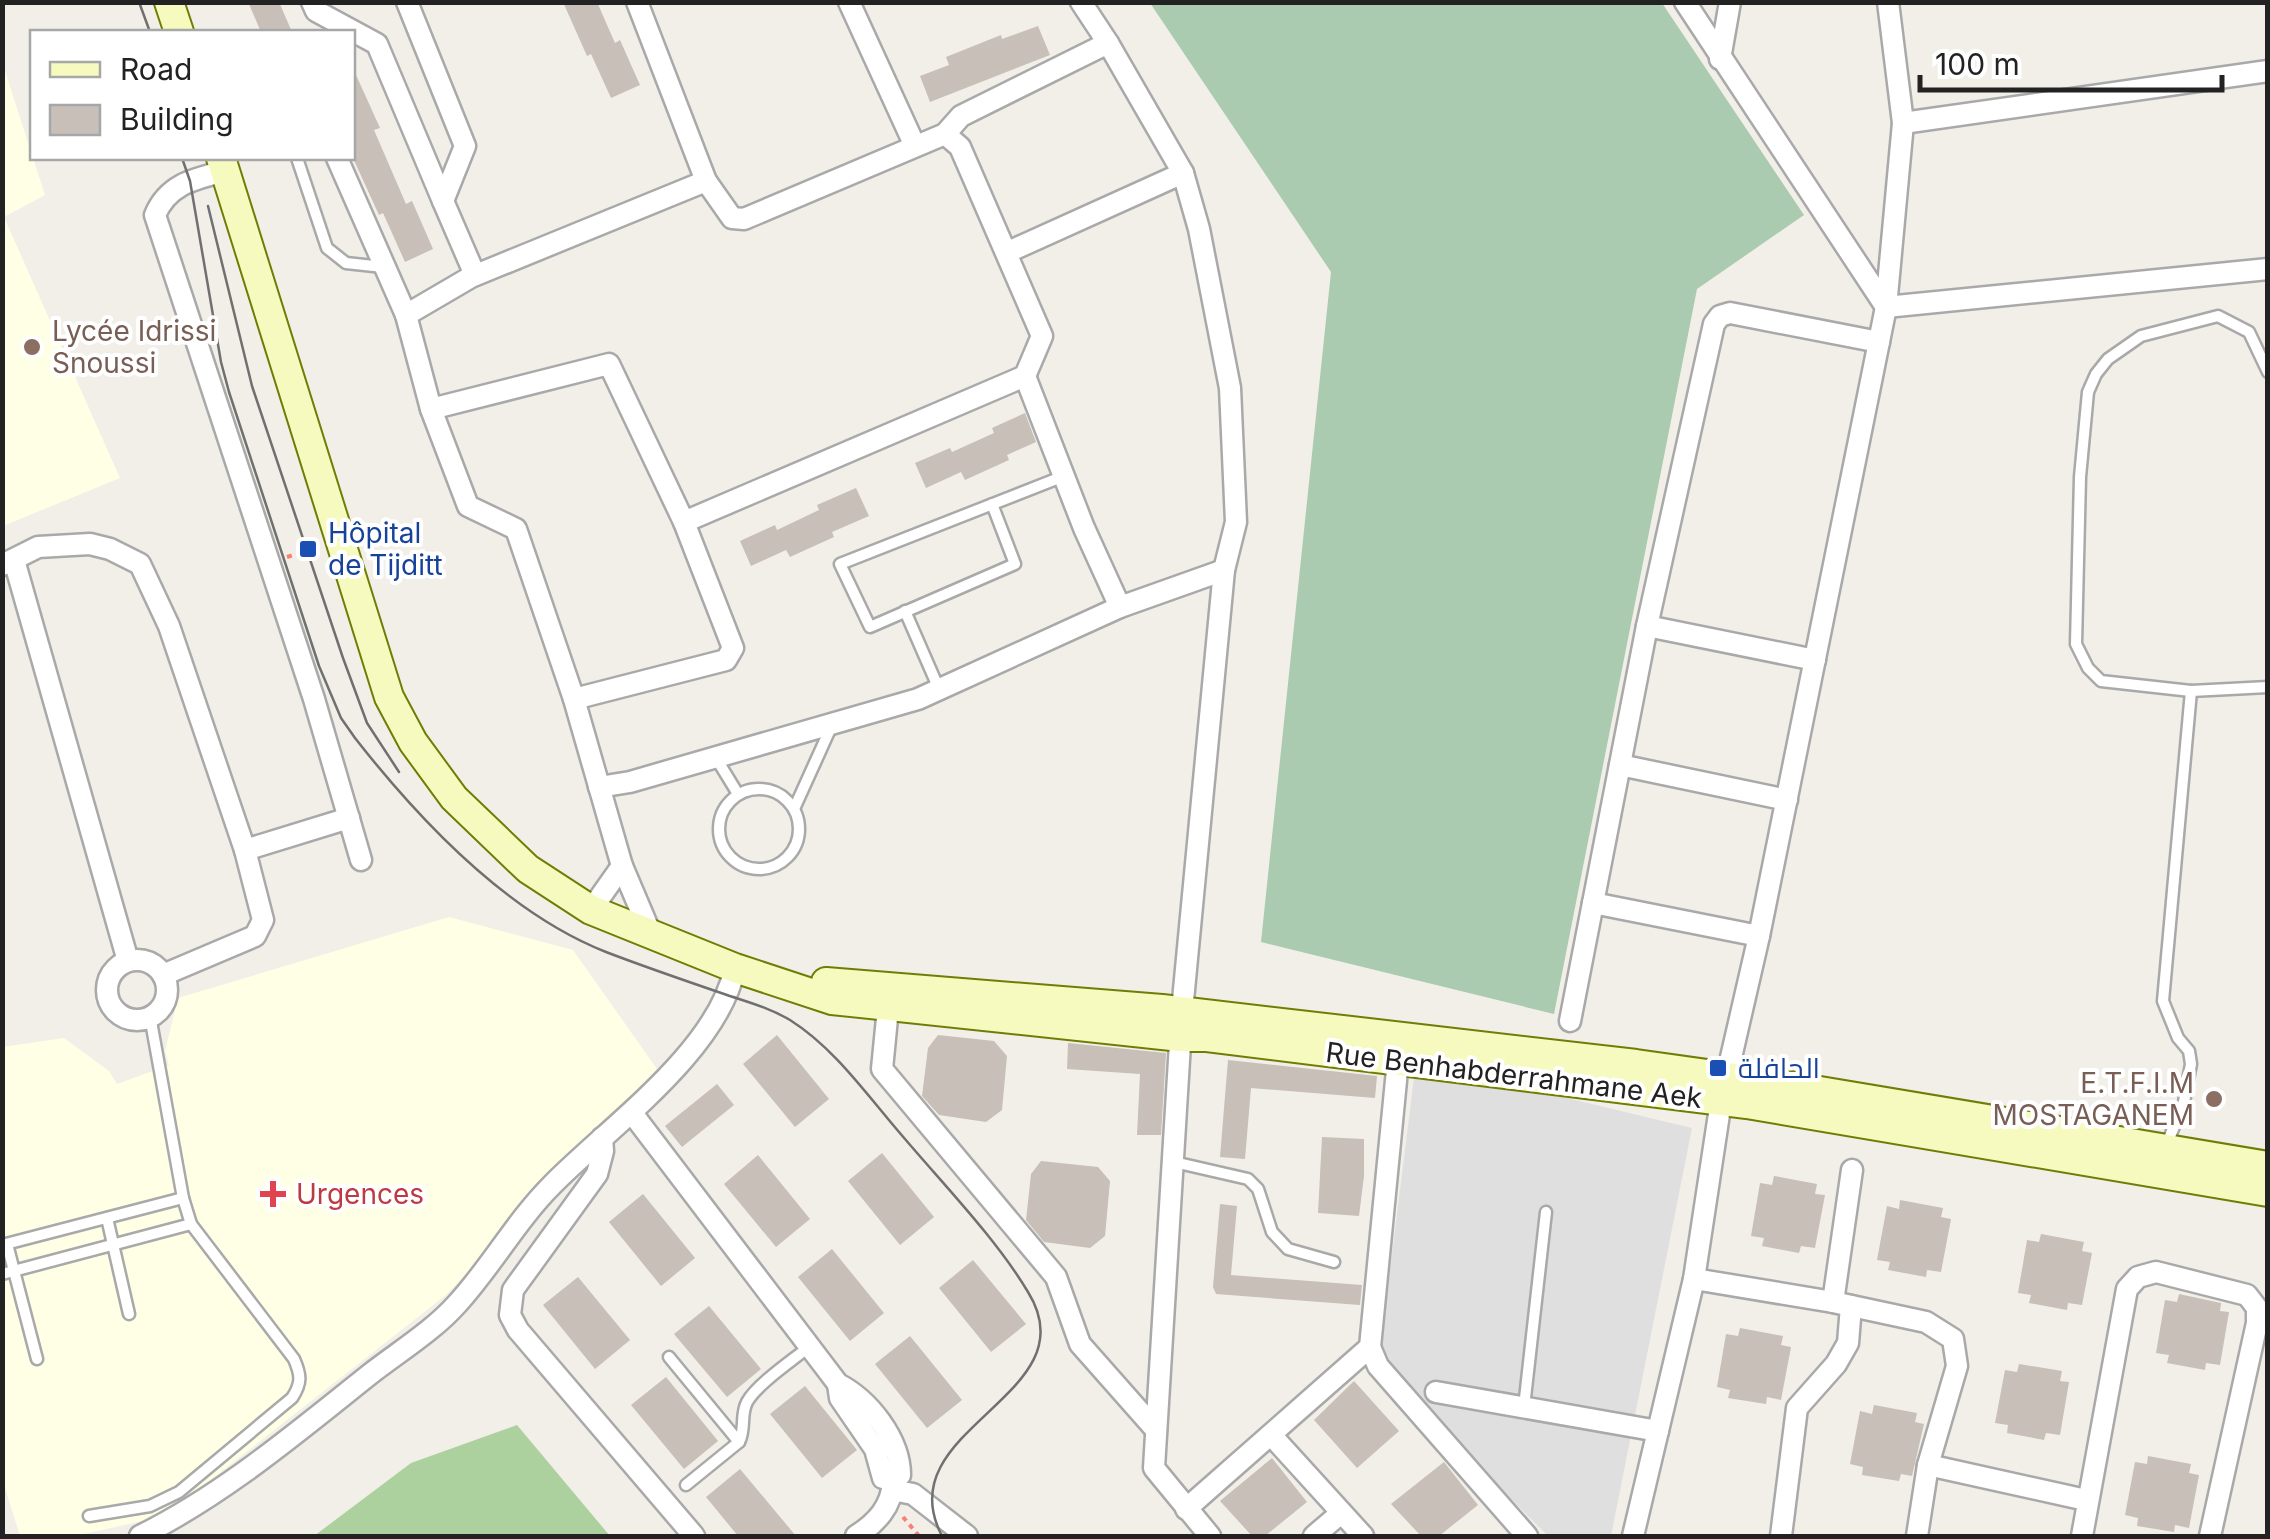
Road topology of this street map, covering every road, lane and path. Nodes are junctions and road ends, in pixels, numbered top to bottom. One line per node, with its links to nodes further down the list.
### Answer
1 (169, 2): 10 (main road)
2 (407, 2): 24 (street)
3 (637, 2): 23 (street)
4 (850, 2): 18 (street)
5 (1081, 2): 13 (street)
6 (1685, 2): 14 (street)
7 (1730, 2): 14 (street)
8 (1888, 2): 16 (street)
9 (314, 7): 11 (street)
10 (178, 30)
11 (353, 30)
12 (355, 31): 24 (street)
13 (1108, 43): 17 (street); 22 (street)
14 (1720, 59): 29 (street)
15 (2268, 72): 16 (street)
16 (1903, 122): 29 (street)
17 (945, 134): 18 (street); 25 (street)
18 (915, 146): 23 (street)
19 (297, 160): 26 (lane)
20 (338, 160): 26 (street)
21 (223, 164): 38 (main road, Rue Benhabderrahmane Aek); 40 (street)
22 (1183, 174): 25 (street); 41 (street)
23 (706, 181): 28 (street)
24 (443, 201): 28 (street)
25 (1008, 252): 33 (street)
26 (383, 267): 30 (street)
27 (2268, 269): 29 (street)
28 (476, 276): 30 (street)
29 (1886, 307): 31 (street)
30 (406, 315): 34 (street)
31 (1879, 342): 44 (street); 45 (street)
32 (2268, 372): 48 (lane)
33 (1025, 376): 35 (street); 37 (street)
34 (430, 409): 37 (street); 49 (street)
35 (1064, 476): 36 (lane); 42 (street)
36 (992, 504): 43 (lane); 43 (lane)
37 (684, 522): 49 (street)
38 (339, 542): 40 (path); 62 (main road, Rue Benhabderrahmane Aek)
39 (8, 562): 58 (street); 65 (street)
40 (269, 564): 57 (street)
41 (1224, 570): 42 (street); 71 (street)
42 (1120, 606): 47 (street)
43 (904, 612): 47 (lane)
44 (1647, 626): 45 (street); 52 (street)
45 (1815, 660): 55 (street)
46 (2268, 687): 48 (lane)
47 (939, 690): 50 (street)
48 (2191, 690): 76 (lane)
49 (574, 699): 53 (street)
50 (832, 725): 51 (street); 56 (lane)
51 (716, 758): 53 (street); 54 (lane)
52 (1620, 764): 55 (street); 61 (street)
53 (599, 788): 60 (street)
54 (738, 794): 56 (lane); 56 (lane)
55 (1787, 800): 64 (street)
56 (794, 809)
57 (349, 818): 58 (street); 59 (street)
58 (245, 850): 67 (street)
59 (361, 860)
60 (622, 866): 62 (street); 63 (street)
61 (1592, 903): 64 (street); 70 (street)
62 (591, 910): 63 (main road, Rue Benhabderrahmane Aek)
63 (650, 932): 66 (main road, Rue Benhabderrahmane Aek)
64 (1760, 936): 73 (street)
65 (128, 961): 67 (street); 69 (street)
66 (748, 972): 68 (main road, Rue Benhabderrahmane Aek); 71 (main road, Rue Benhabderrahmane Aek); 74 (street)
67 (163, 975): 69 (street)
68 (888, 1008): 71 (main road, Rue Benhabderrahmane Aek); 98 (street)
69 (150, 1016): 81 (lane)
70 (1570, 1021)
71 (1182, 1024): 72 (main road, Rue Benhabderrahmane Aek); 73 (main road, Rue Benhabderrahmane Aek); 77 (street)
72 (1398, 1060): 73 (main road, Rue Benhabderrahmane Aek); 93 (street)
73 (1724, 1089): 76 (main road, Rue Benhabderrahmane Aek); 80 (main road, Rue Benhabderrahmane Aek); 89 (street)
74 (632, 1113): 75 (street); 92 (street)
75 (602, 1138): 109 (street); 110 (street)
76 (2166, 1147): 78 (main road, Rue Benhabderrahmane Aek)
77 (1173, 1161): 87 (lane); 98 (street)
78 (2268, 1166)
79 (1852, 1170): 90 (street)
80 (2268, 1192)
81 (183, 1198): 83 (lane); 84 (lane)
82 (1546, 1212): 97 (lane)
83 (106, 1218): 85 (lane); 86 (lane)
84 (191, 1224): 85 (lane); 108 (lane)
85 (113, 1244): 88 (lane); 91 (lane)
86 (5, 1245): 88 (lane)
87 (1334, 1262)
88 (8, 1272): 95 (lane)
89 (1694, 1279): 90 (street); 99 (street)
90 (1842, 1304): 102 (street); 118 (street)
91 (130, 1314)
92 (810, 1346): 101 (lane); 104 (street)
93 (1370, 1348): 100 (street); 116 (street)
94 (669, 1357): 101 (lane)
95 (37, 1359)
96 (1436, 1392): 97 (street)
97 (1524, 1408): 99 (street)
98 (1156, 1430): 106 (street)
99 (1658, 1432): 117 (street)
100 (1272, 1436): 106 (street); 107 (street)
101 (740, 1442): 103 (lane)
102 (1928, 1465): 105 (street); 119 (street)
103 (686, 1485)
104 (892, 1486): 111 (street); 112 (street)
105 (2086, 1500): 120 (street); 121 (street)
106 (1186, 1509): 113 (street)
107 (1341, 1512): 114 (street); 115 (street)
108 (89, 1516)
109 (140, 1536)
110 (694, 1536)
111 (856, 1536)
112 (967, 1536)
113 (1210, 1536)
114 (1314, 1536)
115 (1362, 1536)
116 (1527, 1536)
117 (1633, 1536)
118 (1781, 1536)
119 (1917, 1536)
120 (2082, 1536)
121 (2210, 1536)

